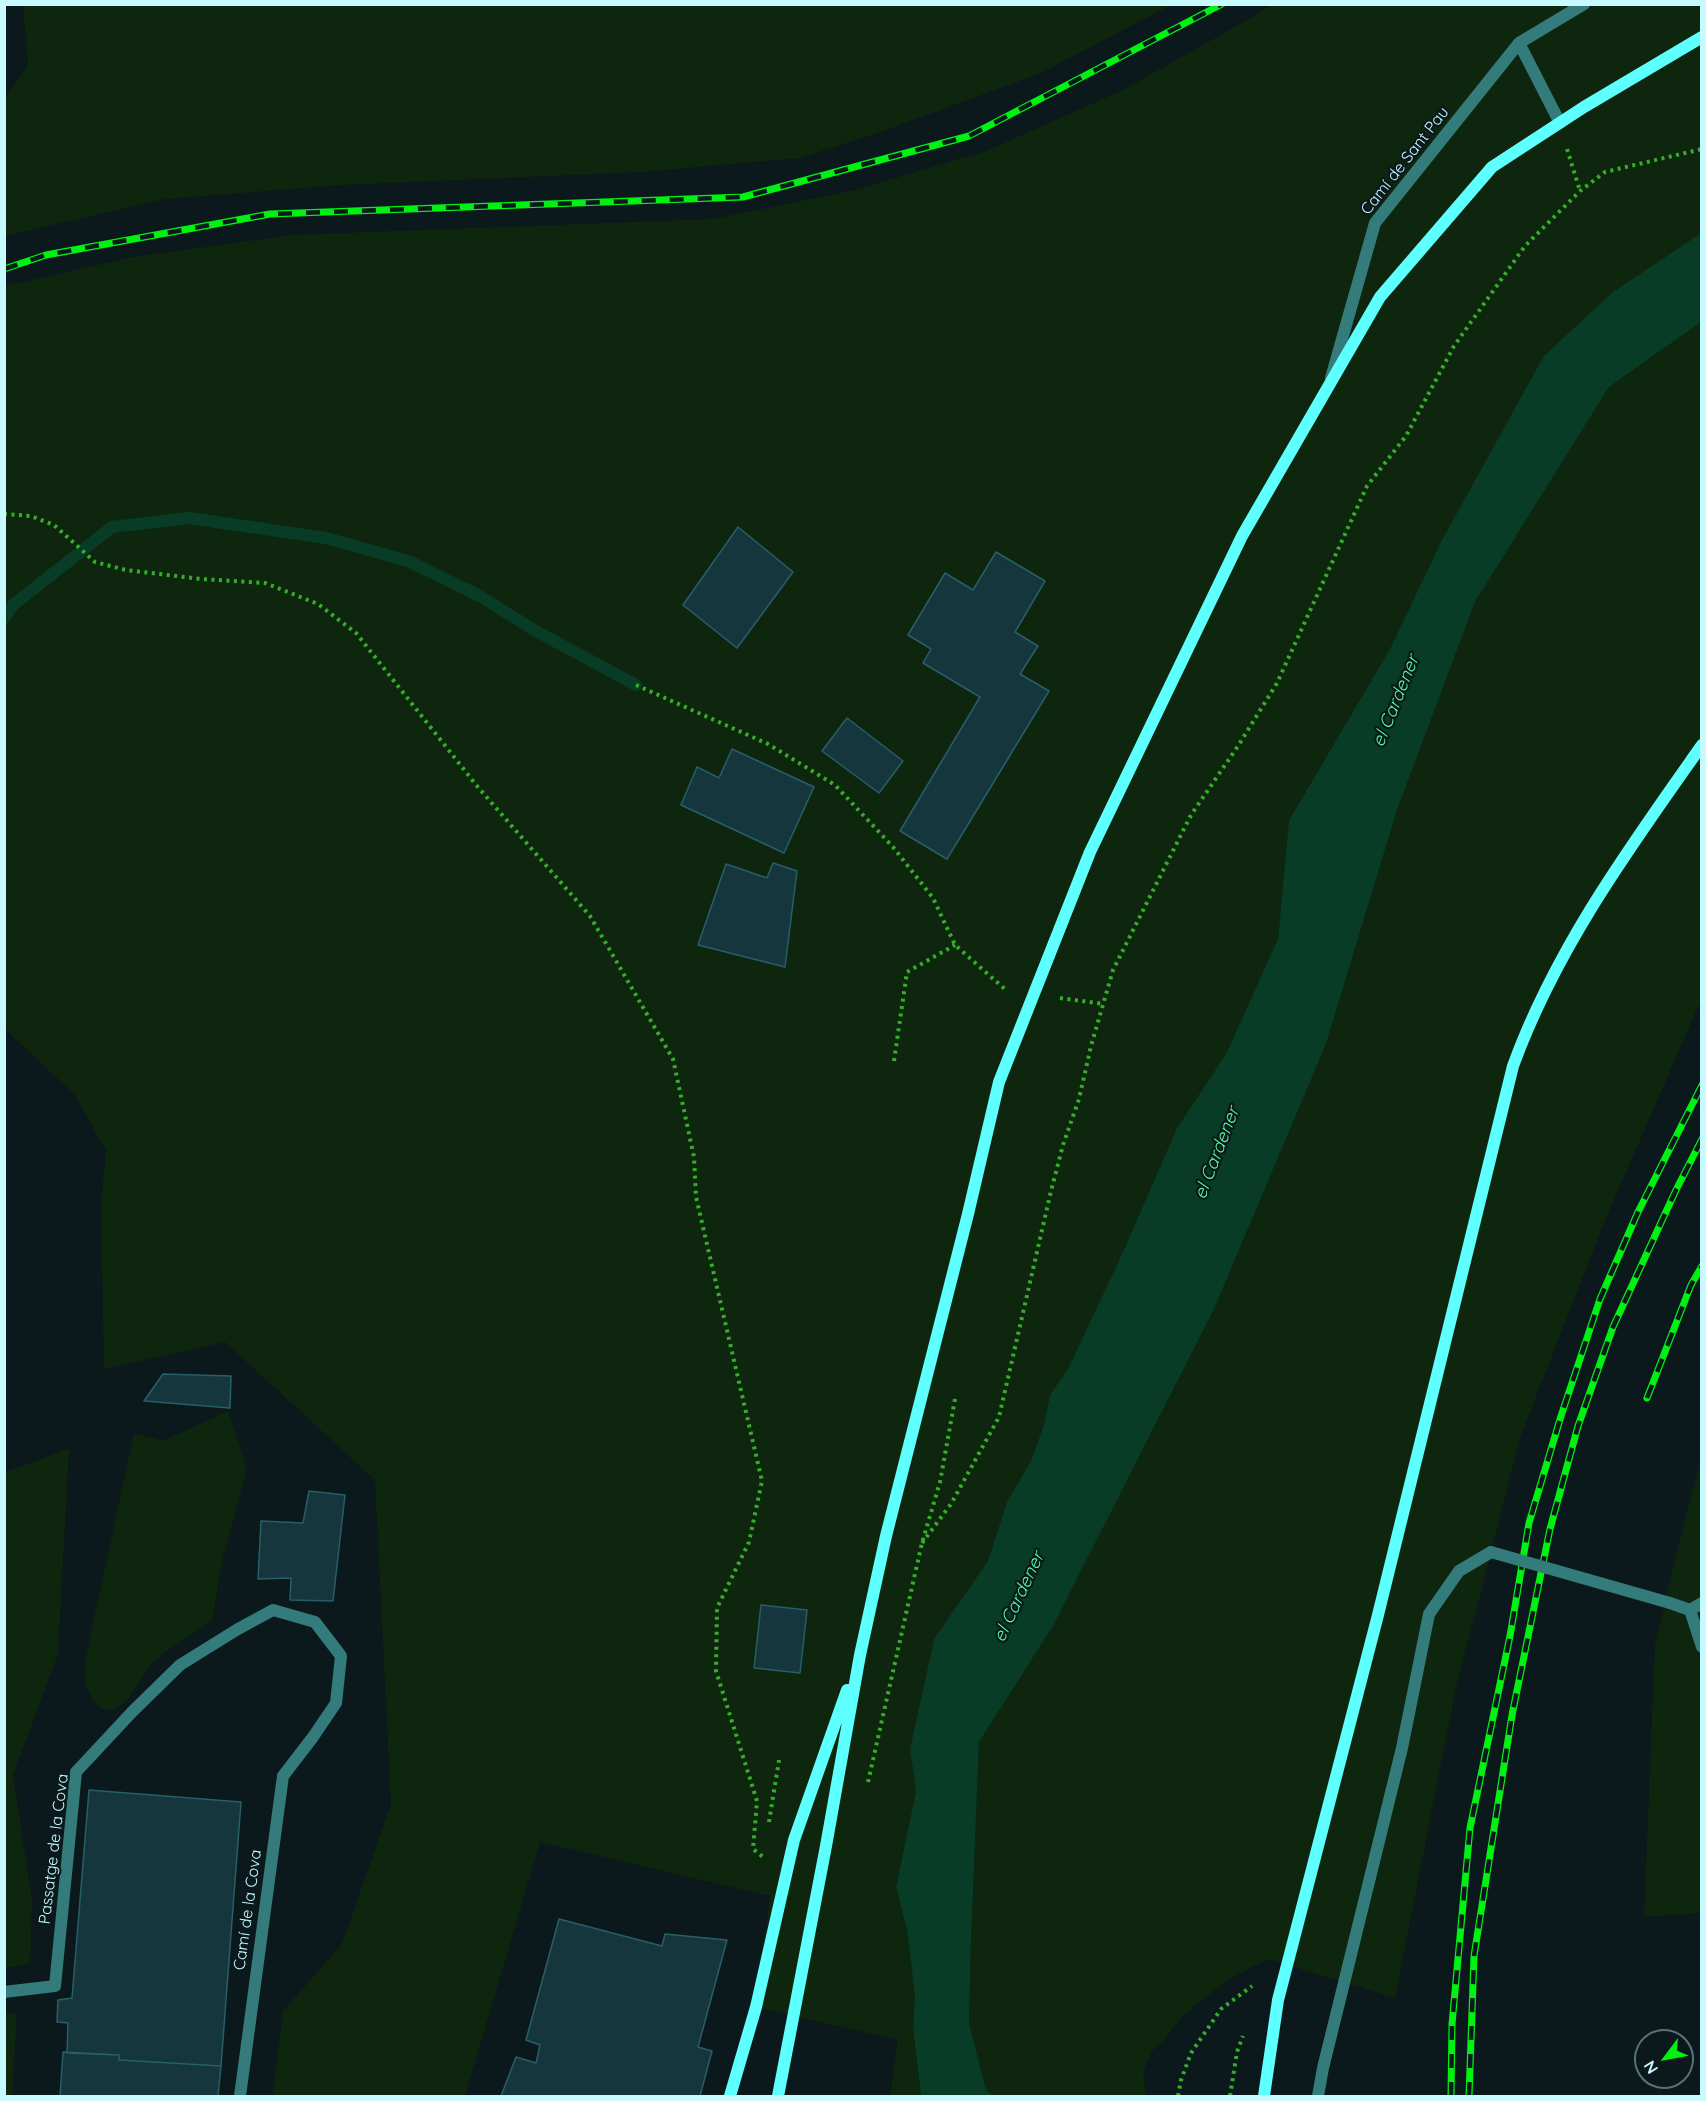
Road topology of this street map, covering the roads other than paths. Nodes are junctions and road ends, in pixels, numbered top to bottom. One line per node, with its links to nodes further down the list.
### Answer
1 (1584, 4): 3 (street, Camí de Sant Pau)
2 (1701, 37): 4 (main road)
3 (1519, 43): 4 (street); 5 (street, Camí de Sant Pau)
4 (1560, 123): 5 (main road)
5 (1329, 384): 9 (main road)
6 (1701, 745): 15 (main road)
7 (1696, 1606): 8 (street); 16 (street, bridge)
8 (1701, 1647)
9 (860, 1655): 13 (main road); 14 (main road)
10 (313, 1737): 11 (street, Passatge de la Cova); 12 (street, Camí de la Cova)
11 (4, 1992)
12 (240, 2097)
13 (730, 2097)
14 (778, 2097)
15 (1264, 2097)
16 (1318, 2097)

